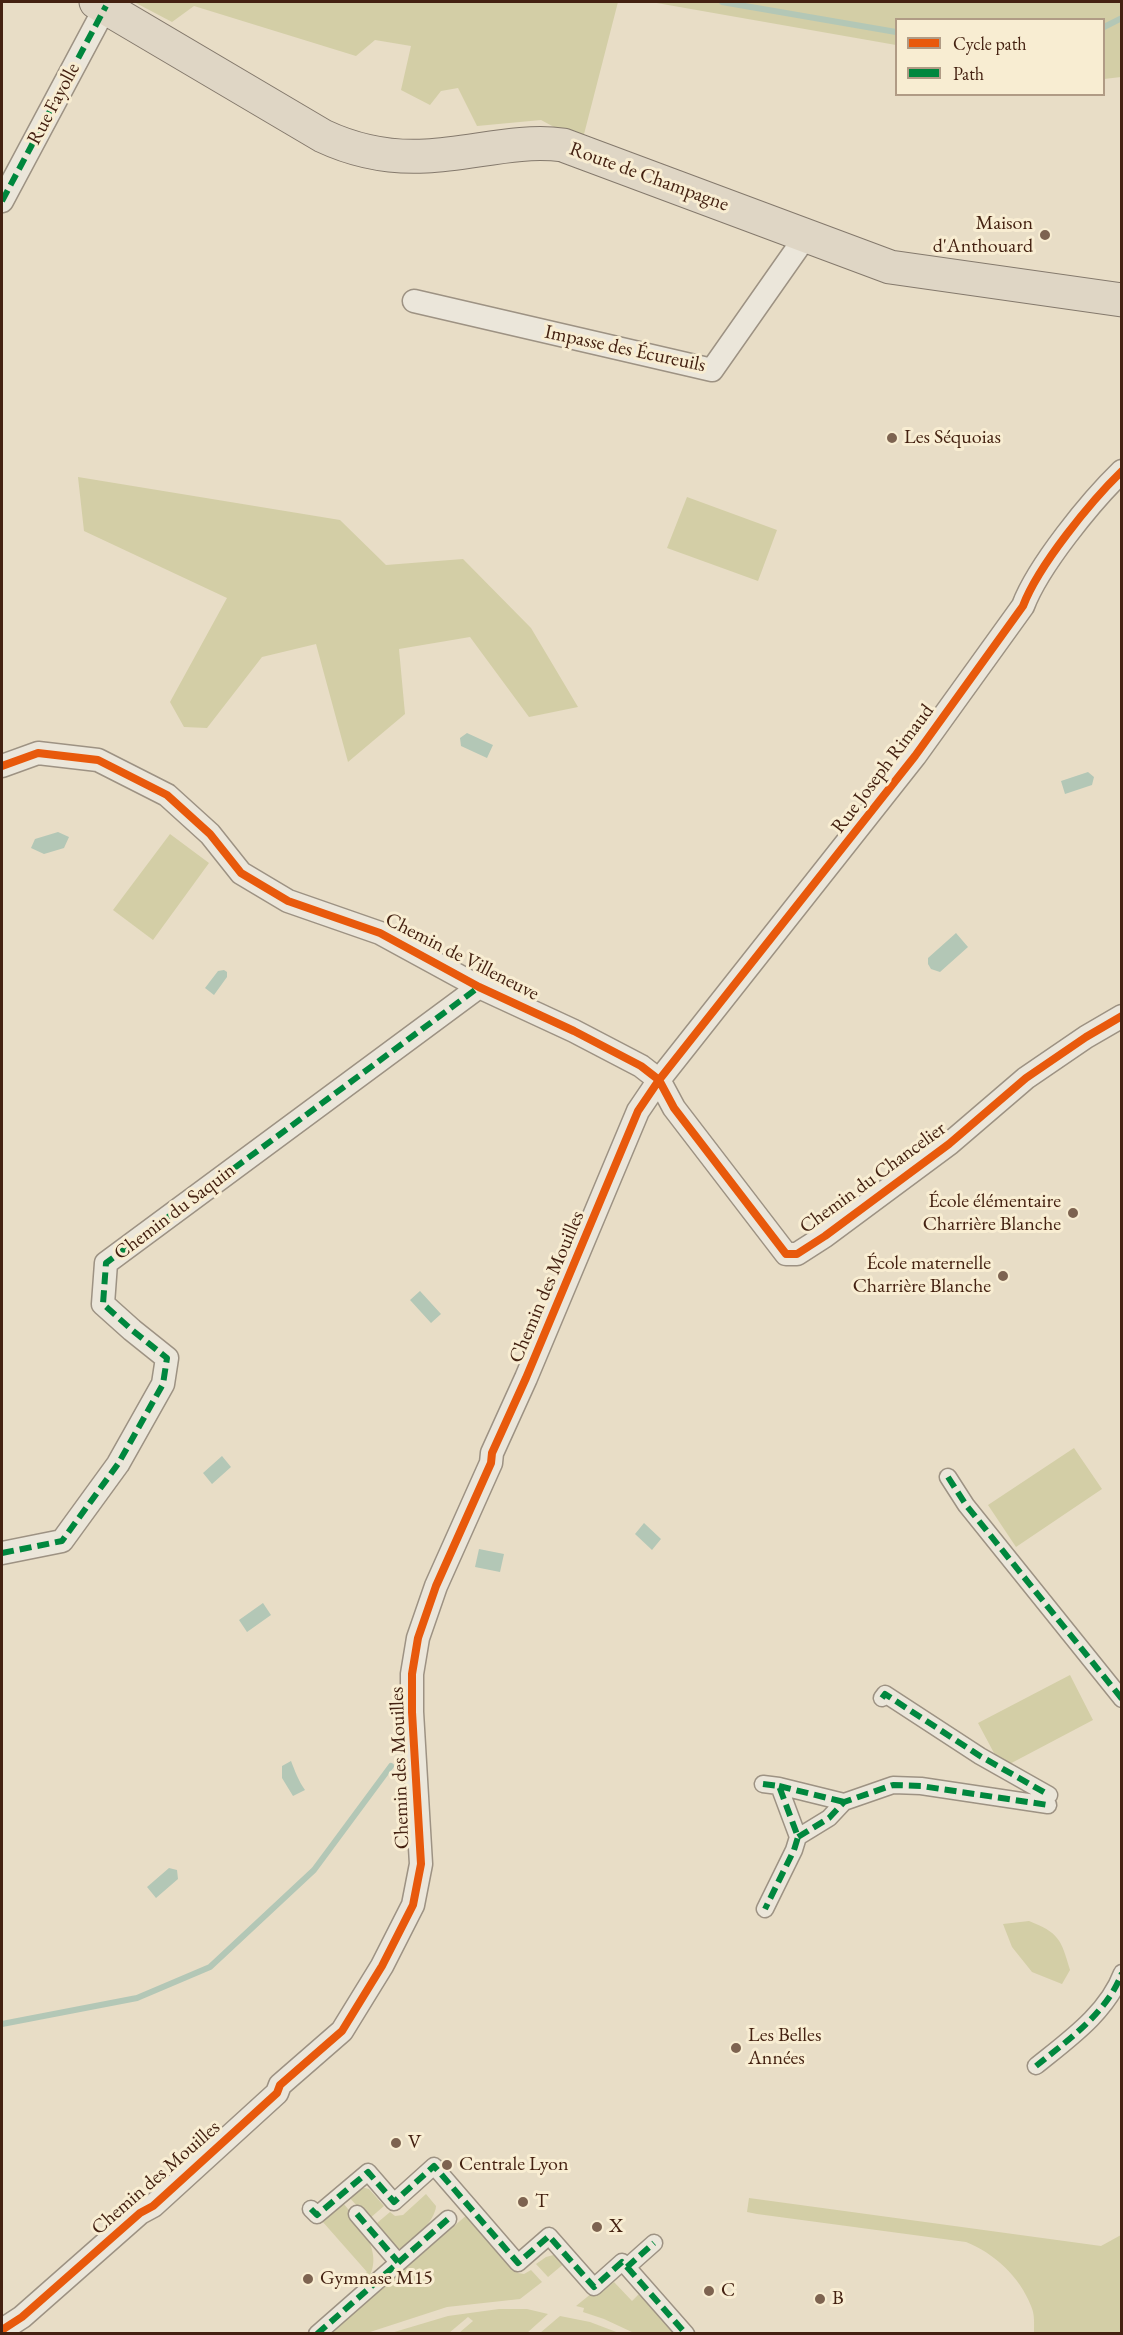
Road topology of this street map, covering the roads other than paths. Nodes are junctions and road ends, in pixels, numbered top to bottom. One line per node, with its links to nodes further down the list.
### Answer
1 (101, 4): 2 (street, Rue Fayolle); 3 (main road, Route de Champagne)
2 (2, 201)
3 (806, 236): 4 (main road, Route de Champagne); 5 (street, Impasse des Écureuils)
4 (1122, 300)
5 (414, 301)
6 (1122, 471): 10 (street, Rue Joseph Rimaud)
7 (2, 766): 8 (street, Chemin de Villeneuve)
8 (479, 987): 10 (street, Chemin de Villeneuve); 12 (street, Chemin du Saquin)
9 (1122, 1016): 10 (street, Chemin du Chancelier)
10 (659, 1080): 26 (street, Chemin des Mouilles)
11 (948, 1477): 14 (street)
12 (2, 1553)
13 (882, 1698): 15 (street)
14 (1122, 1698)
15 (844, 1802): 16 (street); 16 (street)
16 (798, 1837): 17 (street)
17 (765, 1909)
18 (1122, 1973): 19 (street)
19 (1036, 2066)
20 (311, 2209): 25 (street)
21 (357, 2214): 24 (street)
22 (448, 2219): 24 (street)
23 (654, 2243): 25 (street)
24 (398, 2262): 27 (street)
25 (627, 2267): 28 (street)
26 (2, 2330)
27 (317, 2334)
28 (686, 2334)

